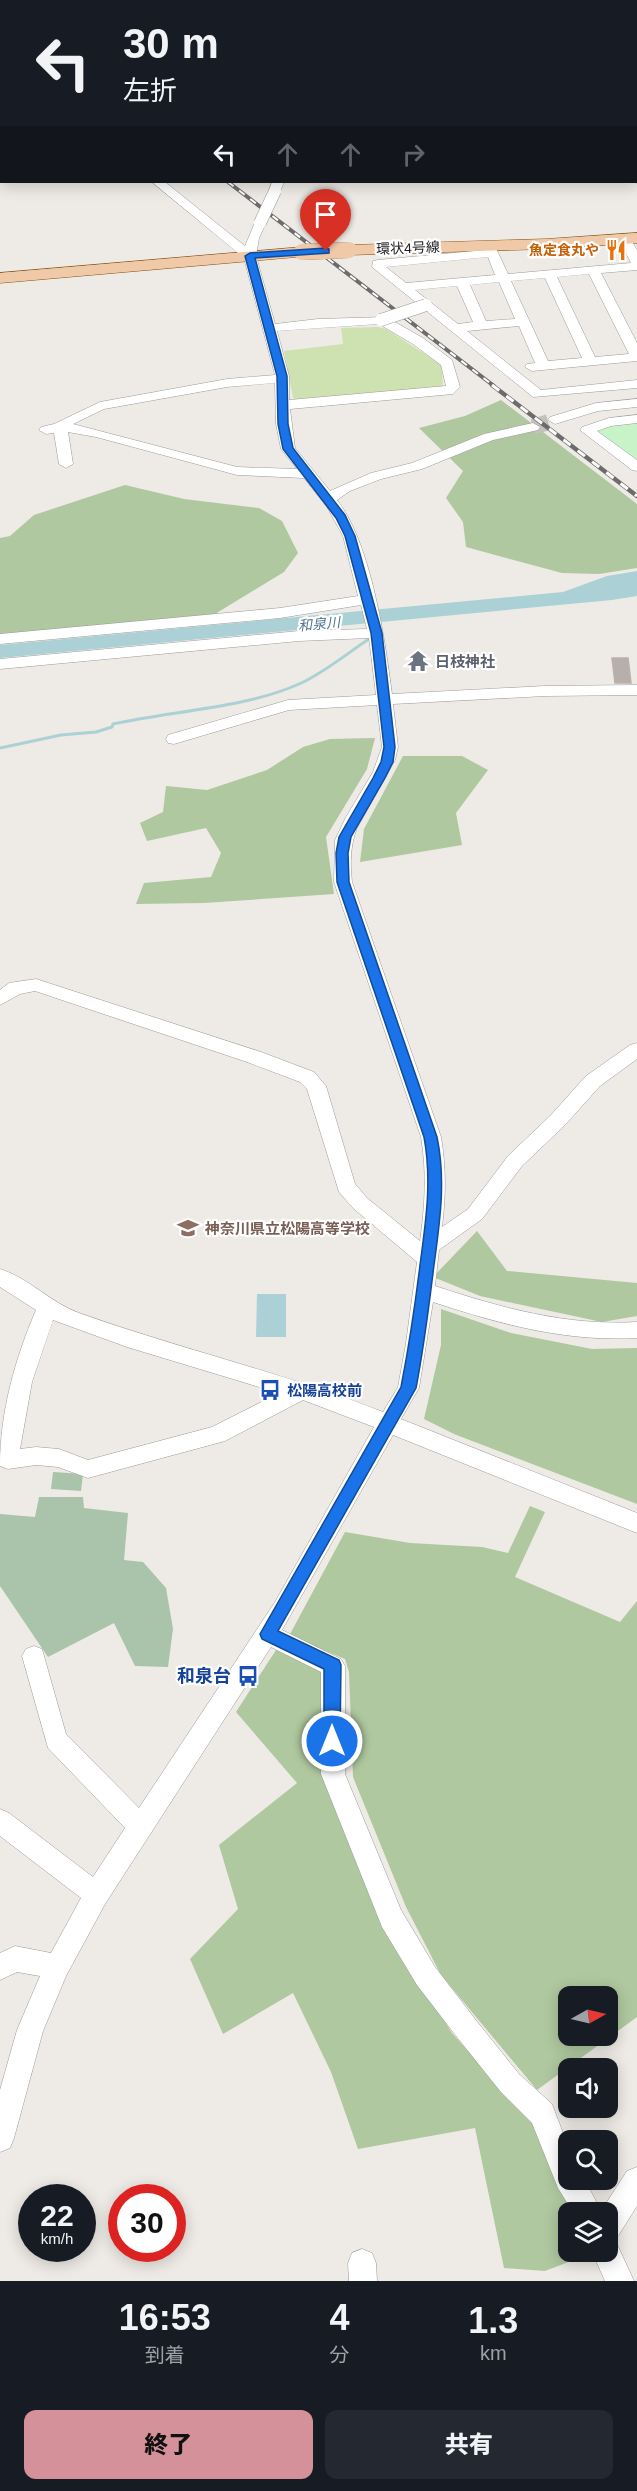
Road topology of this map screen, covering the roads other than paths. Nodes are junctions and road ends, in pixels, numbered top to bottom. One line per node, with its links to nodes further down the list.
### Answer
1 (160, 183): 4 (street)
2 (277, 186): 7 (street, bridge)
3 (222, 219): 4 (street)
4 (206, 220): 7 (street)
5 (631, 239): 6 (main road, 環状4号線); 8 (street)
6 (487, 250): 7 (main road, 環状4号線, bridge); 12 (street); 14 (street)
7 (250, 256): 11 (main road, 環状4号線); 19 (street)
8 (637, 264): 9 (street)
9 (594, 270): 10 (street); 21 (street)
10 (549, 274): 12 (street); 22 (street)
11 (0, 278)
12 (504, 278): 13 (street); 17 (street)
13 (462, 282): 14 (street); 18 (street)
14 (403, 287): 15 (street)
15 (426, 305): 16 (street, bridge); 20 (street)
16 (381, 320): 19 (street); 28 (street)
17 (523, 322): 18 (street); 23 (street)
18 (481, 326): 20 (street)
19 (270, 328): 25 (street)
20 (456, 328): 24 (street)
21 (637, 356): 22 (street)
22 (591, 362): 23 (street)
23 (543, 366): 24 (street)
24 (509, 370): 26 (street)
25 (282, 378): 28 (street); 32 (street)
26 (637, 384)
27 (637, 403): 30 (street)
28 (282, 405): 35 (street)
29 (637, 419): 34 (street)
30 (555, 420)
31 (533, 427): 36 (street)
32 (57, 429): 33 (street); 35 (street)
33 (66, 464)
34 (637, 466)
35 (308, 474): 36 (street)
36 (328, 499): 37 (street)
37 (372, 616): 38 (street); 39 (street); 41 (street)
38 (0, 639)
39 (0, 664)
40 (637, 690): 41 (street)
41 (384, 698): 42 (street); 45 (street)
42 (174, 739)
43 (0, 999): 45 (street)
44 (637, 1050): 45 (street)
45 (429, 1252): 47 (street)
46 (0, 1277): 48 (street)
47 (424, 1291): 49 (street); 51 (street)
48 (48, 1306): 50 (street); 50 (street)
49 (637, 1330)
50 (301, 1391): 51 (street)
51 (387, 1423): 52 (street); 53 (street)
52 (637, 1523)
53 (268, 1634): 56 (street); 61 (street)
54 (34, 1656): 56 (street)
55 (0, 1821): 57 (street)
56 (141, 1827): 57 (street)
57 (96, 1895): 59 (street)
58 (0, 1967): 59 (street)
59 (57, 1967): 60 (street)
60 (0, 2138)
61 (558, 2153)
62 (637, 2181): 63 (street)
63 (618, 2210)
64 (611, 2262): 65 (street)
65 (620, 2281)

